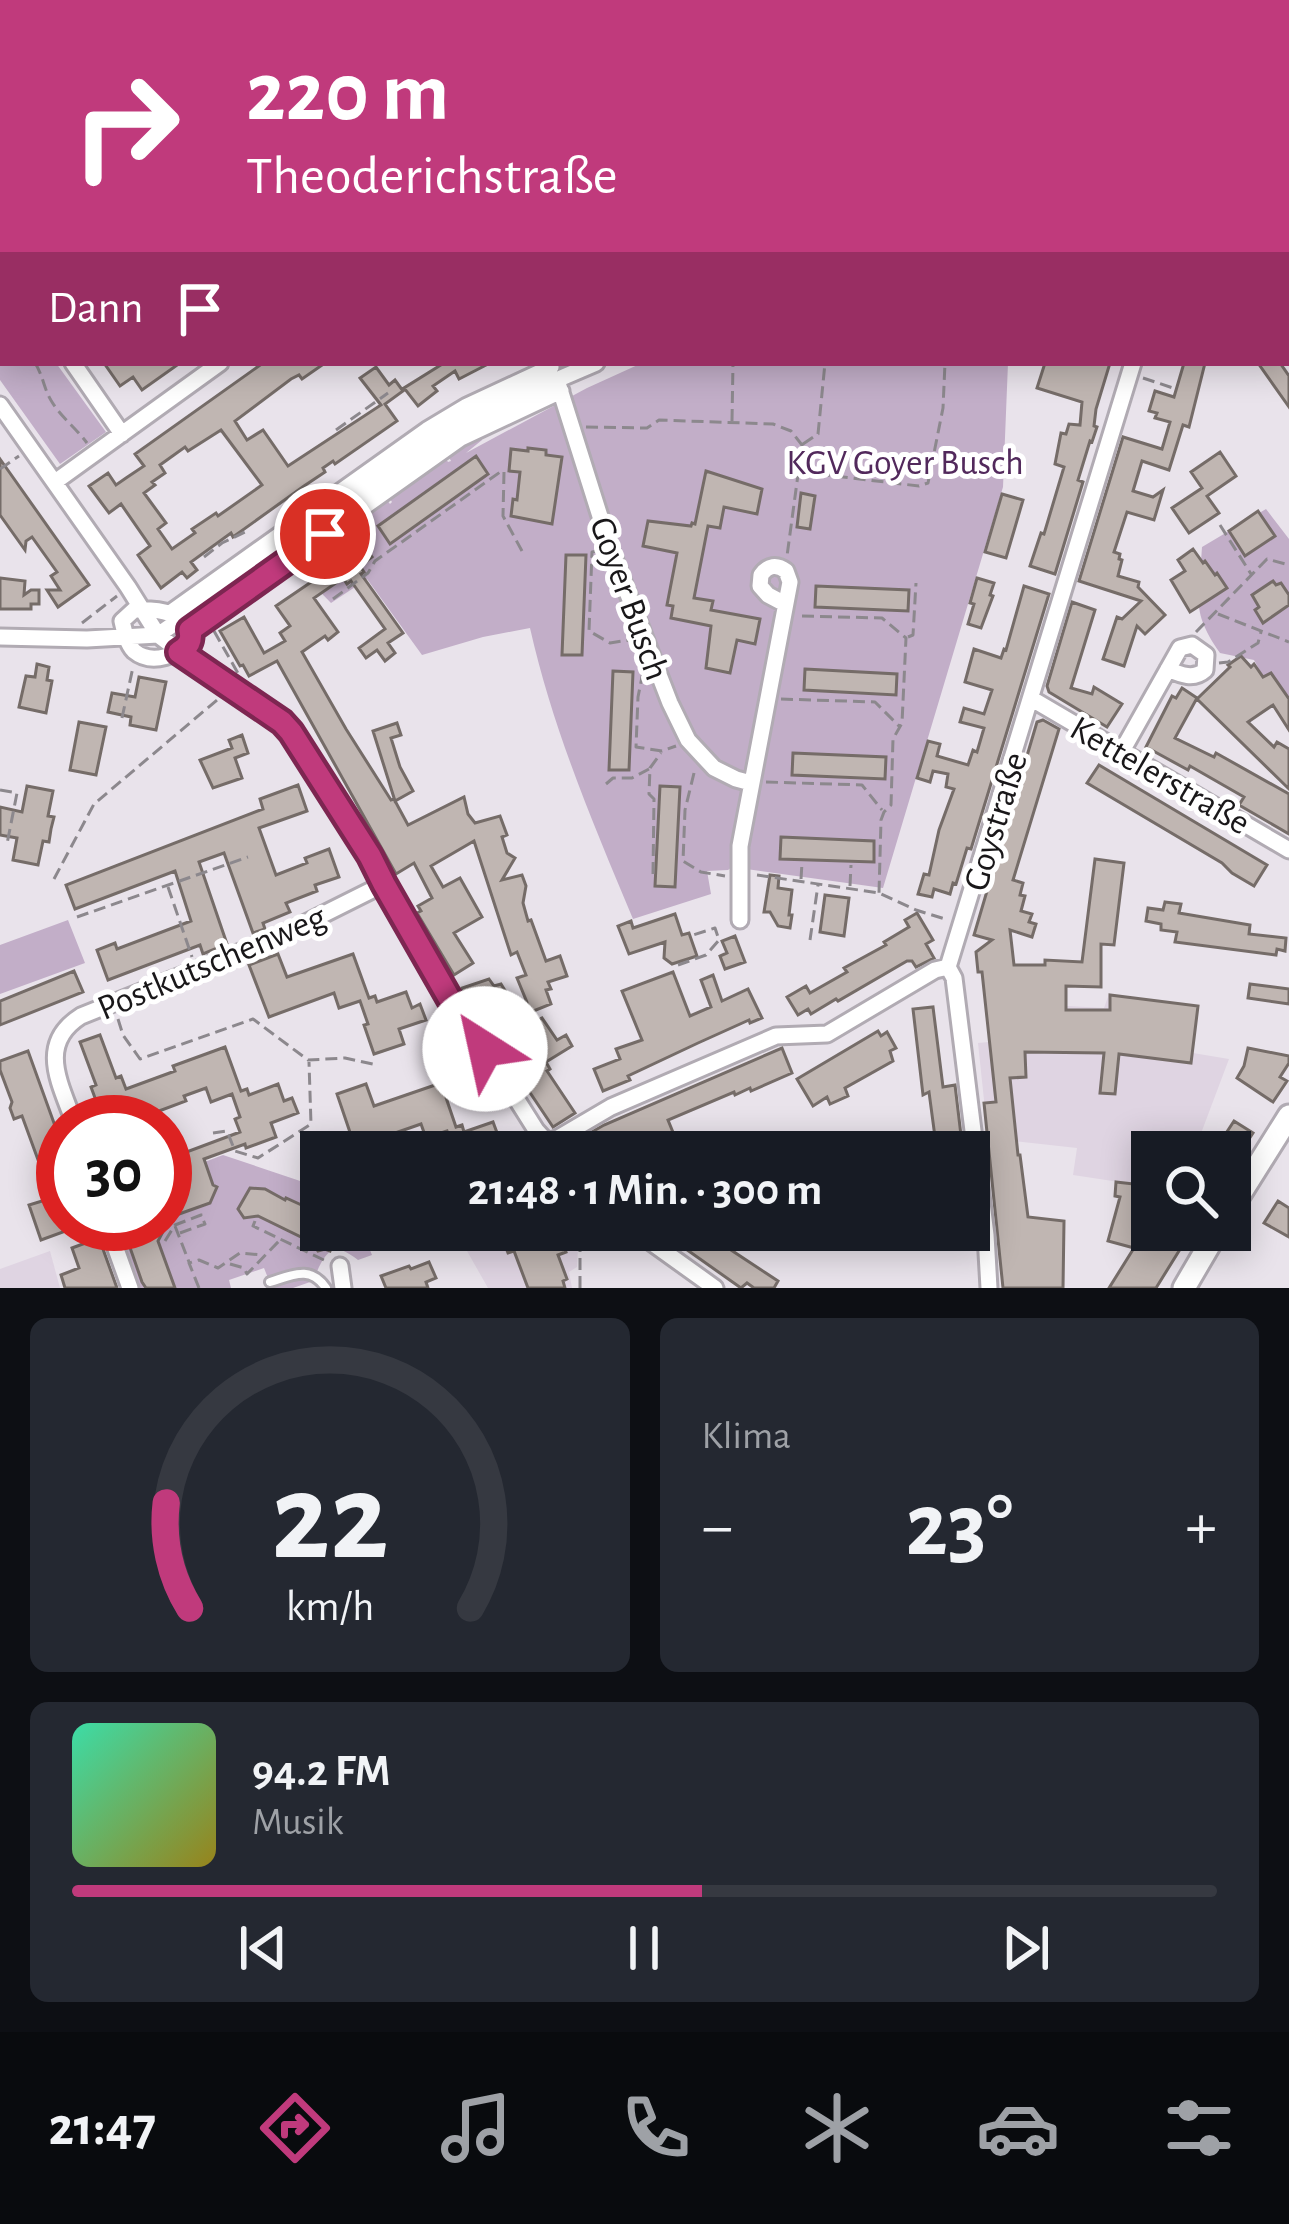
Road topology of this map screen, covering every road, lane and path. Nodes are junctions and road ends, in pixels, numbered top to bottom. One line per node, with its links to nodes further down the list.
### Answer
1 (37, 366): 19 (path)
2 (75, 366): 16 (street)
3 (216, 366): 16 (street)
4 (588, 366): 9 (street)
5 (733, 366): 13 (path)
6 (825, 366): 17 (path)
7 (945, 366): 21 (path)
8 (1132, 369): 10 (path); 54 (street, Goystraße)
9 (556, 379): 14 (street, Goyer Busch); 37 (street); 38 (street)
10 (1174, 388)
11 (388, 393): 15 (path)
12 (0, 405): 18 (street)
13 (731, 422): 14 (path); 17 (path)
14 (572, 426): 25 (street, Goyer Busch)
15 (336, 430)
16 (122, 434): 19 (street)
17 (802, 445): 21 (path)
18 (30, 448): 20 (path); 22 (street)
19 (95, 454): 22 (street)
20 (0, 469)
21 (799, 472): 29 (path)
22 (55, 482): 32 (street)
23 (1220, 525): 30 (path)
24 (252, 544): 27 (path)
25 (610, 548): 42 (street, Goyer Busch); 42 (path)
26 (522, 551): 33 (path)
27 (204, 557)
28 (1289, 565): 30 (path)
29 (781, 568): 35 (street); 35 (street)
30 (1252, 575): 36 (path)
31 (916, 583): 44 (path)
32 (128, 587): 34 (street); 45 (path)
33 (333, 599)
34 (140, 610): 38 (street); 40 (street); 47 (street)
35 (783, 611): 44 (path); 53 (street)
36 (1215, 613): 39 (path); 43 (path)
37 (207, 618): 38 (street); 52 (path)
38 (181, 621): 40 (street); 48 (street)
39 (1262, 630): 46 (path); 49 (path)
40 (158, 635): 47 (street); 48 (street)
41 (0, 637): 45 (street)
42 (643, 637): 50 (street, Goyer Busch)
43 (1192, 637)
44 (906, 638): 56 (path)
45 (70, 639): 47 (street)
46 (1289, 642)
47 (133, 647): 48 (street); 55 (path)
48 (179, 652): 52 (street)
49 (1217, 663)
50 (653, 664): 57 (street, Goyer Busch); 58 (path)
51 (1168, 669): 59 (street)
52 (237, 691): 73 (path); 75 (street)
53 (768, 698): 56 (path); 62 (street)
54 (1032, 699): 59 (street, Kettelerstraße); 82 (street, Goystraße)
55 (122, 718)
56 (899, 726): 65 (path)
57 (688, 740): 58 (path); 60 (street, Goyer Busch)
58 (662, 751): 61 (path)
59 (1122, 752): 67 (street, Kettelerstraße)
60 (702, 756): 62 (street, Goyer Busch); 72 (path)
61 (650, 768): 63 (path); 71 (path)
62 (751, 783): 65 (path); 72 (street)
63 (605, 784)
64 (0, 790): 66 (path)
65 (884, 812): 79 (path)
66 (7, 844)
67 (1289, 850)
68 (248, 856): 77 (path)
69 (802, 863): 74 (path)
70 (851, 865): 78 (path)
71 (653, 874)
72 (738, 875): 74 (path); 81 (street)
73 (54, 879)
74 (801, 881): 76 (path)
75 (384, 884): 87 (street, Postkutschenweg); 93 (street)
76 (818, 884): 78 (path); 84 (path)
77 (167, 885): 80 (path); 87 (path)
78 (850, 888): 79 (path)
79 (879, 893): 82 (path)
80 (77, 917)
81 (740, 920)
82 (961, 924): 86 (street, Goystraße)
83 (693, 934): 85 (path)
84 (810, 940)
85 (678, 964)
86 (948, 967): 94 (street); 120 (street, Goystraße)
87 (197, 969): 88 (street, Postkutschenweg)
88 (112, 1003): 89 (path); 91 (street, Postkutschenweg)
89 (308, 1060): 90 (path); 95 (path)
90 (377, 1065)
91 (65, 1095)
92 (1289, 1116): 96 (street)
93 (539, 1131)
94 (576, 1131)
95 (213, 1133)
96 (1251, 1177)
97 (199, 1208): 98 (path)
98 (201, 1215): 99 (path); 101 (path)
99 (192, 1218)
100 (255, 1221): 102 (path)
101 (192, 1229)
102 (280, 1239): 108 (path); 111 (path)
103 (117, 1251): 114 (street)
104 (184, 1251): 109 (path)
105 (580, 1251): 118 (path)
106 (663, 1251): 119 (street)
107 (1206, 1251): 121 (street)
108 (263, 1255): 110 (path); 110 (path)
109 (189, 1263): 110 (path); 115 (path)
110 (226, 1263)
111 (340, 1266): 112 (path); 117 (street)
112 (318, 1270)
113 (270, 1282): 116 (lane)
114 (130, 1288)
115 (199, 1288)
116 (326, 1288)
117 (344, 1288)
118 (580, 1288)
119 (715, 1288)
120 (989, 1288)
121 (1184, 1288)

